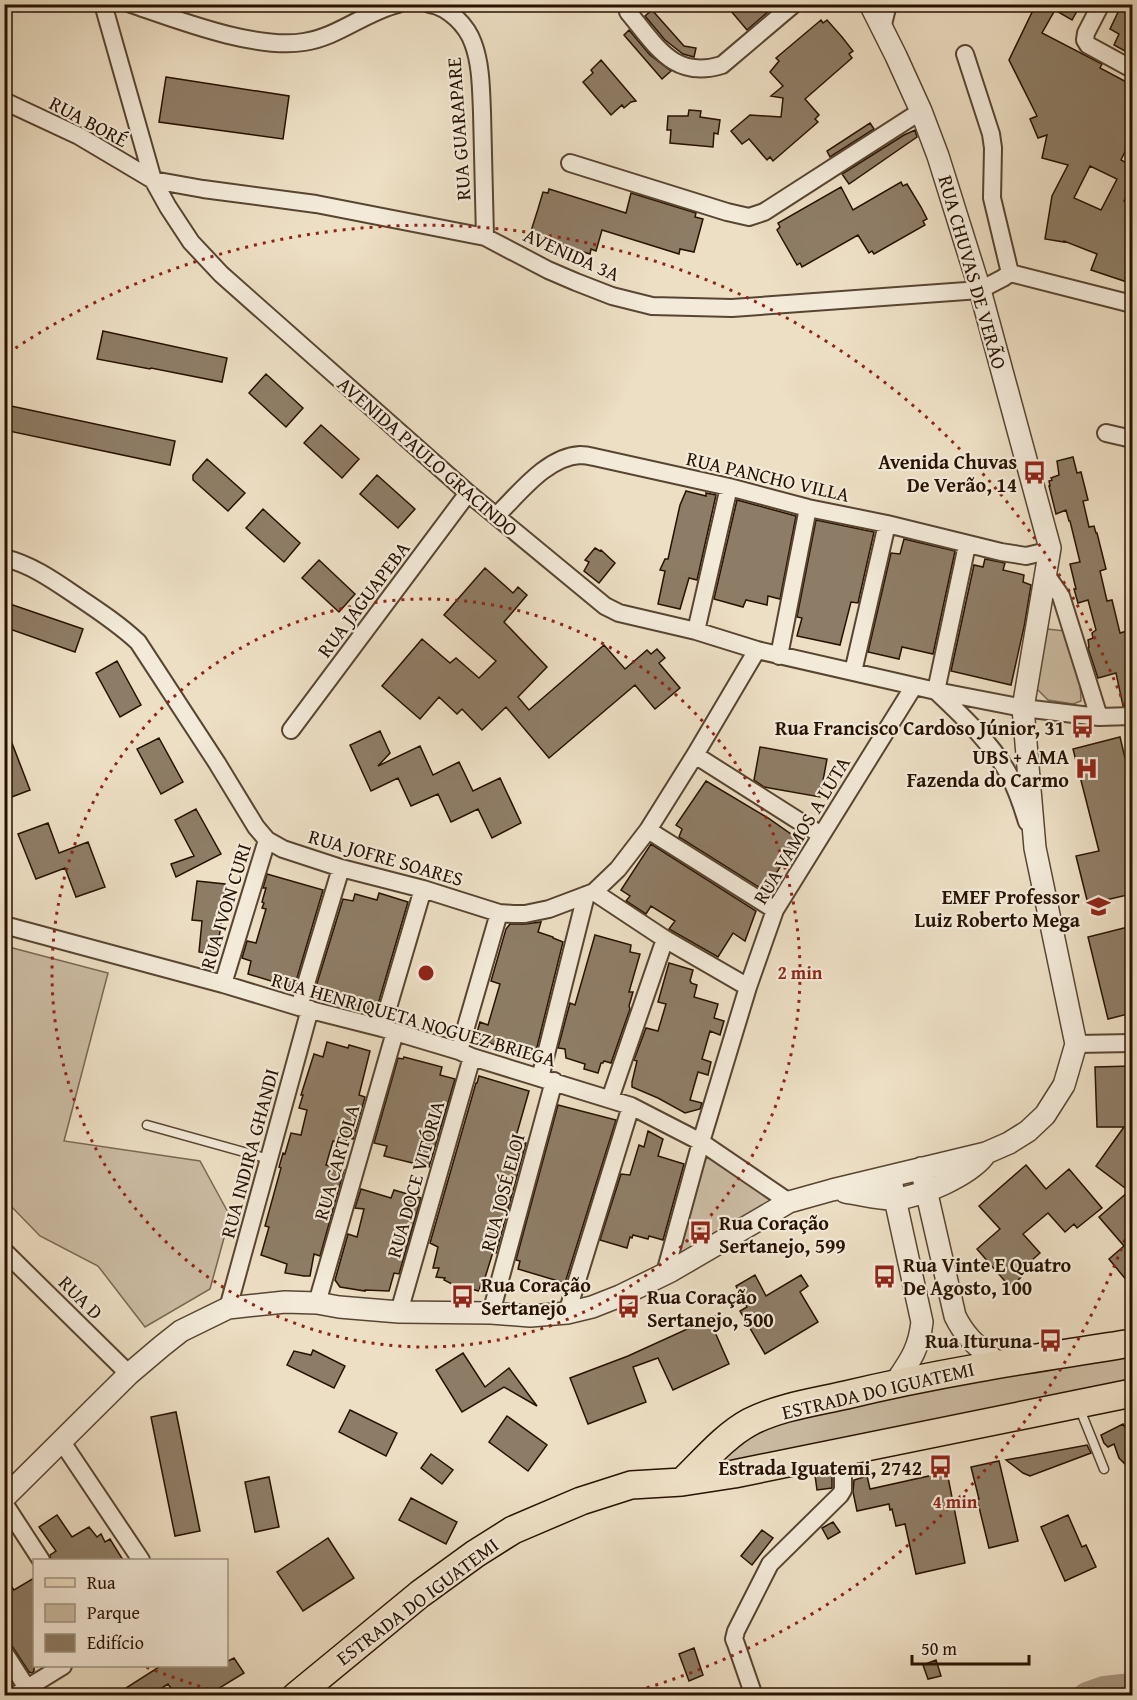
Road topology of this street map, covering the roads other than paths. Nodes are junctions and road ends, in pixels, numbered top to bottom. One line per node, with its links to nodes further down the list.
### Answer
1 (103, 4): 16 (street, AVENIDA PAULO GRACINDO)
2 (131, 4): 3 (street)
3 (398, 4)
4 (430, 4): 17 (street, RUA GUARAPARE)
5 (794, 4): 9 (street)
6 (870, 4): 10 (street, RUA CHUVAS DE VERÃO)
7 (888, 4): 10 (street)
8 (1101, 4): 12 (street)
9 (628, 12)
10 (882, 28): 14 (street, RUA CHUVAS DE VERÃO)
11 (966, 54): 18 (street)
12 (1132, 69)
13 (4, 101): 16 (street, RUA BORÉ)
14 (921, 111): 15 (street); 19 (street, RUA CHUVAS DE VERÃO)
15 (570, 163)
16 (153, 180): 17 (street, AVENIDA 3A); 24 (street, AVENIDA PAULO GRACINDO)
17 (485, 237): 19 (street, AVENIDA 3A)
18 (1010, 273): 19 (street); 20 (street)
19 (980, 290): 29 (street, RUA CHUVAS DE VERÃO)
20 (1132, 304)
21 (1106, 433): 22 (street)
22 (1132, 439)
23 (729, 487): 25 (street, RUA PANCHO VILLA); 26 (street, RUA PANCHO VILLA); 32 (street)
24 (468, 493): 26 (street, AVENIDA PAULO GRACINDO); 41 (street, RUA JAGUAPEBA)
25 (808, 508): 27 (street, RUA PANCHO VILLA); 34 (street)
26 (496, 516): 32 (street, AVENIDA PAULO GRACINDO)
27 (887, 524): 28 (street, RUA PANCHO VILLA); 35 (street)
28 (967, 545): 29 (street, RUA PANCHO VILLA); 37 (street)
29 (1050, 548): 31 (street)
30 (4, 558): 45 (street, RUA JOFRE SOARES)
31 (1046, 573): 38 (street); 40 (street)
32 (696, 631): 33 (street, AVENIDA PAULO GRACINDO)
33 (757, 650): 34 (street, AVENIDA PAULO GRACINDO); 42 (street, RUA JOFRE SOARES)
34 (778, 656): 35 (street, AVENIDA PAULO GRACINDO)
35 (853, 672): 36 (street, AVENIDA PAULO GRACINDO)
36 (914, 686): 37 (street, AVENIDA PAULO GRACINDO); 44 (street, RUA VAMOS A LUTA)
37 (936, 691): 38 (street, AVENIDA PAULO GRACINDO); 46 (street)
38 (1023, 708): 40 (street, AVENIDA PAULO GRACINDO); 46 (street)
39 (1132, 716): 40 (street, AVENIDA PAULO GRACINDO)
40 (1099, 717)
41 (291, 730)
42 (695, 755): 43 (street, RUA JOFRE SOARES); 44 (street)
43 (648, 830): 49 (street, RUA JOFRE SOARES); 50 (street)
44 (821, 835): 50 (street, RUA VAMOS A LUTA)
45 (267, 840): 47 (street, RUA JOFRE SOARES); 54 (street, RUA IVON CURI)
46 (1035, 848): 59 (street)
47 (341, 868): 48 (street, RUA JOFRE SOARES); 56 (street, RUA INDIRA GHANDI)
48 (423, 889): 51 (street, RUA JOFRE SOARES); 57 (street, RUA CARTOLA)
49 (590, 894): 51 (street, RUA JOFRE SOARES); 53 (street); 61 (street, RUA JOSÉ ELOI)
50 (775, 910): 55 (street, RUA VAMOS A LUTA)
51 (500, 913): 60 (street, RUA DOCE VITÓRIA)
52 (4, 925): 54 (street, RUA HENRIQUETA NOGUEZ BRIEGA)
53 (665, 939): 55 (street); 62 (street)
54 (223, 984): 56 (street, RUA HENRIQUETA NOGUEZ BRIEGA)
55 (748, 987): 65 (street, RUA VAMOS A LUTA)
56 (305, 1008): 57 (street, RUA HENRIQUETA NOGUEZ BRIEGA); 67 (street, RUA INDIRA GHANDI)
57 (389, 1030): 60 (street, RUA HENRIQUETA NOGUEZ BRIEGA); 76 (street, RUA CARTOLA)
58 (1132, 1043): 59 (street)
59 (1076, 1044): 66 (street)
60 (465, 1054): 61 (street, RUA HENRIQUETA NOGUEZ BRIEGA); 78 (street, RUA DOCE VITÓRIA)
61 (547, 1080): 62 (street, RUA HENRIQUETA NOGUEZ BRIEGA); 79 (street, RUA JOSÉ ELOI)
62 (610, 1099): 63 (street, RUA HENRIQUETA NOGUEZ BRIEGA)
63 (631, 1106): 65 (street, RUA HENRIQUETA NOGUEZ BRIEGA); 80 (street)
64 (147, 1125): 67 (lane)
65 (701, 1142): 73 (street, RUA HENRIQUETA NOGUEZ BRIEGA); 75 (street, RUA VAMOS A LUTA)
66 (986, 1153): 68 (street); 71 (street)
67 (269, 1159): 77 (street, RUA INDIRA GHANDI)
68 (921, 1168): 69 (street); 71 (street)
69 (890, 1176): 70 (street); 72 (street)
70 (832, 1190): 72 (street); 73 (street)
71 (926, 1192): 72 (street); 81 (street)
72 (895, 1199): 82 (street)
73 (789, 1202): 75 (street)
74 (4, 1251): 85 (street, RUA D)
75 (665, 1273): 80 (street)
76 (317, 1303): 77 (street); 78 (street)
77 (228, 1308): 85 (street)
78 (399, 1312): 79 (street)
79 (491, 1313): 80 (street)
80 (567, 1313)
81 (955, 1316): 82 (street); 84 (street)
82 (922, 1322): 86 (street)
83 (1132, 1343): 84 (main road, ESTRADA DO IGUATEMI)
84 (998, 1363): 86 (main road, ESTRADA DO IGUATEMI)
85 (129, 1374): 90 (street)
86 (896, 1383): 89 (main road, ESTRADA DO IGUATEMI)
87 (1132, 1393): 88 (main road, ESTRADA DO IGUATEMI)
88 (1078, 1404): 91 (main road, ESTRADA DO IGUATEMI); 92 (lane)
89 (726, 1439): 93 (main road); 94 (main road, ESTRADA DO IGUATEMI)
90 (62, 1442): 95 (street); 97 (street)
91 (843, 1452): 93 (main road, ESTRADA DO IGUATEMI); 102 (street)
92 (1104, 1469)
93 (734, 1474): 94 (main road, ESTRADA DO IGUATEMI)
94 (682, 1482): 101 (main road, ESTRADA DO IGUATEMI)
95 (4, 1501): 96 (street)
96 (40, 1559)
97 (140, 1559)
98 (4, 1652): 100 (street)
99 (60, 1667): 100 (street)
100 (21, 1691)
101 (296, 1695)
102 (754, 1695)

